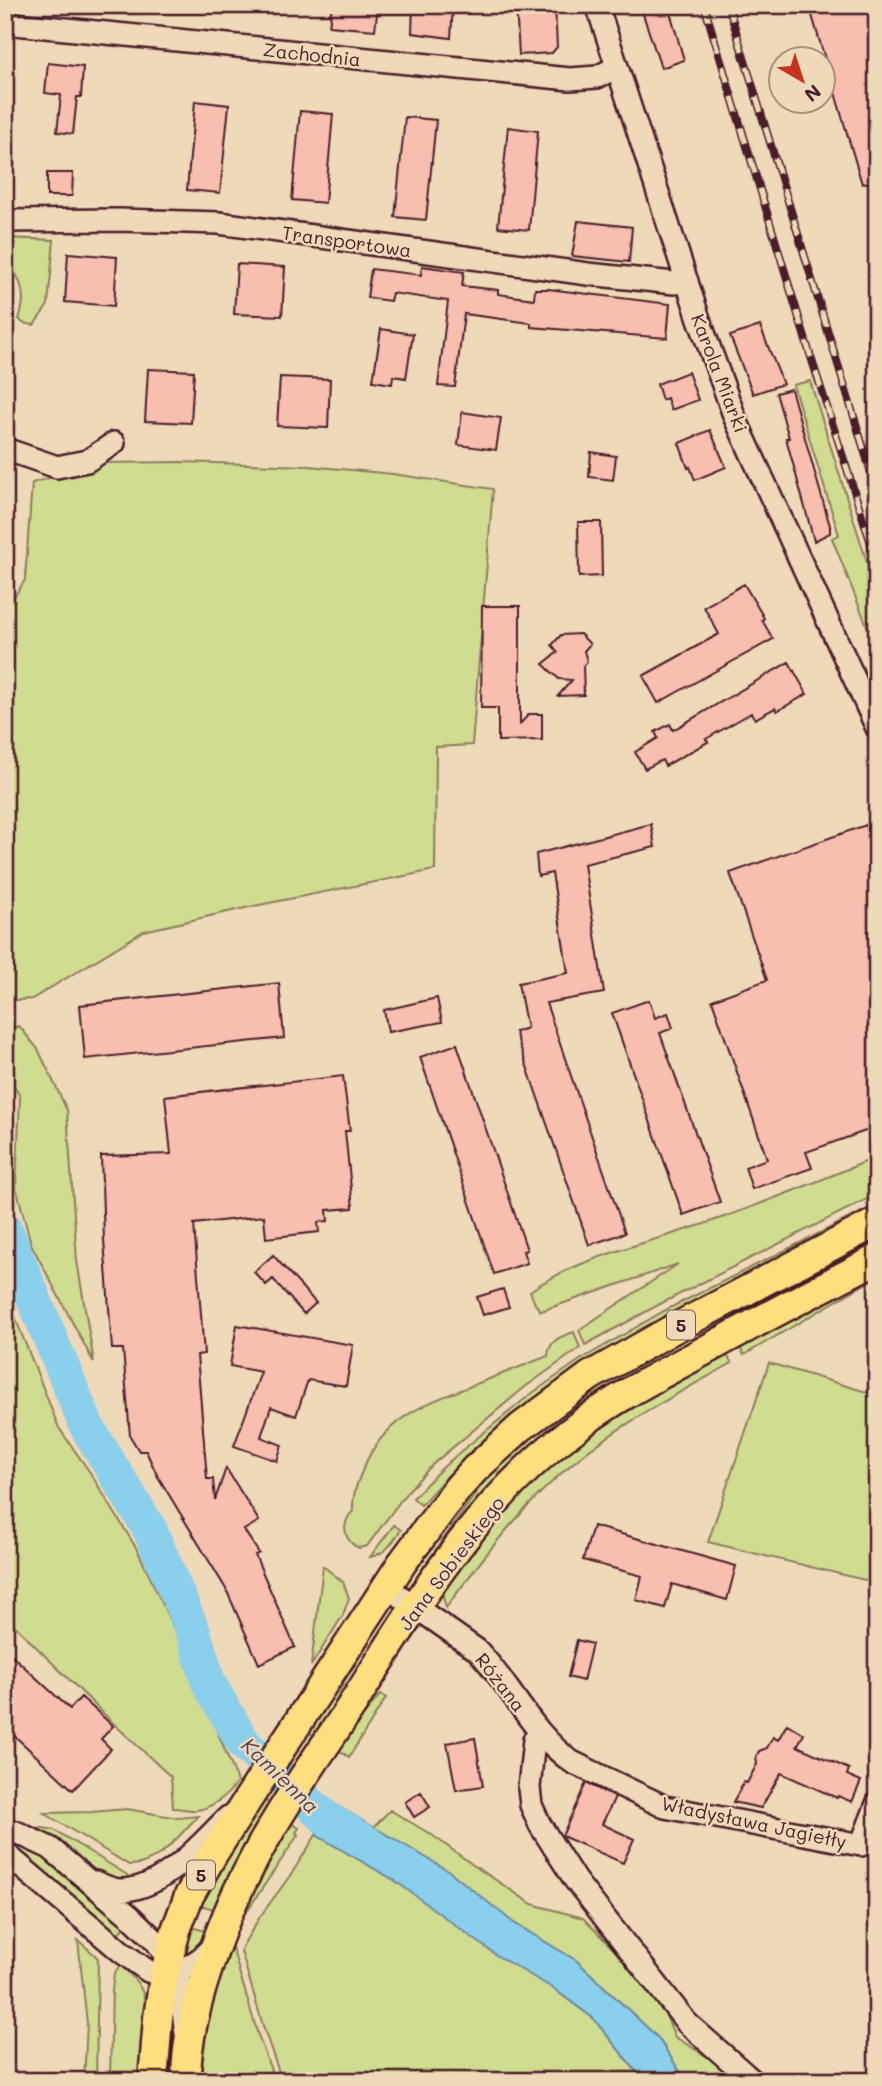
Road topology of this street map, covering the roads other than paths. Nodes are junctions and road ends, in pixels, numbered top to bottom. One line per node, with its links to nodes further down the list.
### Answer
1 (597, 5): 3 (street, Karola Miarki)
2 (5, 23): 3 (street, Zachodnia)
3 (617, 67): 5 (street, Karola Miarki)
4 (5, 220): 5 (street, Transportowa)
5 (687, 281): 8 (street, Karola Miarki)
6 (114, 443): 7 (street)
7 (5, 449)
8 (877, 728)
9 (877, 1222): 11 (main road, Jana Sobieskiego / 5)
10 (877, 1259): 12 (main road, Jana Sobieskiego / 5)
11 (387, 1587): 12 (street, Różana); 14 (main road, Jana Sobieskiego / 5)
12 (416, 1607): 13 (street, Różana); 20 (main road, Jana Sobieskiego / 5)
13 (541, 1734): 17 (street, Władysława Jagiełły); 25 (street)
14 (250, 1795): 19 (street, Jana Sobieskiego); 21 (main road, Jana Sobieskiego / 5)
15 (877, 1804): 17 (street, Władysława Jagiełły)
16 (5, 1831): 19 (street, Jana Sobieskiego)
17 (869, 1848)
18 (5, 1853): 21 (street)
19 (83, 1875): 21 (street, Jana Sobieskiego)
20 (216, 1942): 21 (street); 22 (main road, 5)
21 (170, 1969): 22 (street); 23 (main road, 5)
22 (188, 2050): 24 (main road, 5)
23 (153, 2081)
24 (186, 2081)
25 (753, 2081)

